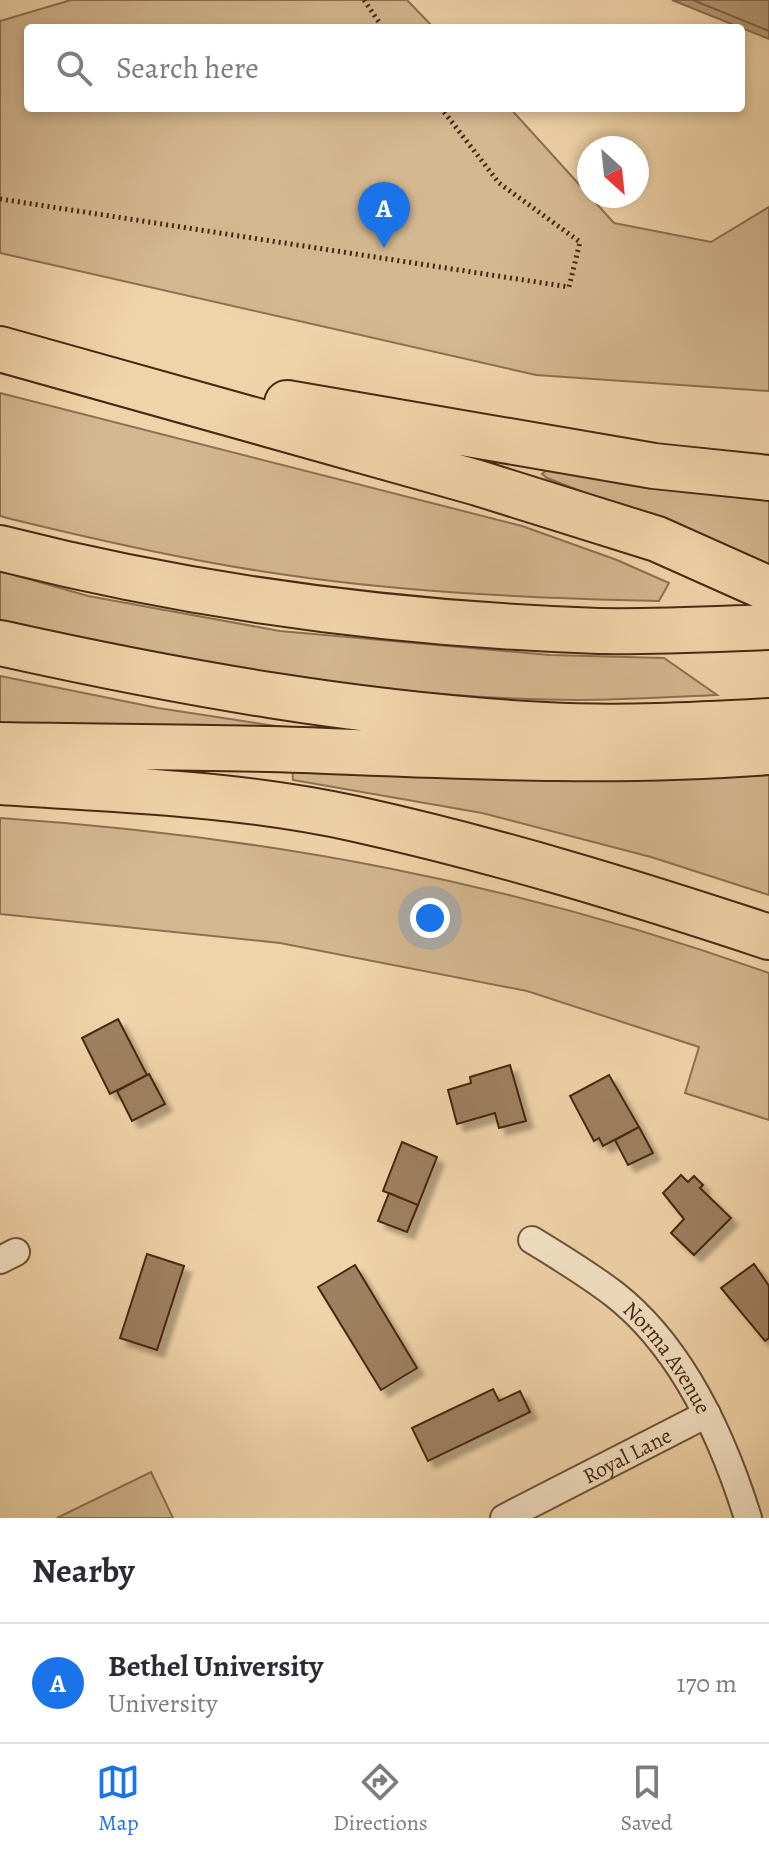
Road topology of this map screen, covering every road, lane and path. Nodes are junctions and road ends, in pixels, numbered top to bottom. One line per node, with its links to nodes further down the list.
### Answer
1 (364, 0): 2 (path)
2 (380, 24)
3 (444, 112): 4 (path)
4 (0, 199)
5 (0, 349): 6 (highway)
6 (79, 369): 7 (highway); 9 (highway)
7 (769, 478)
8 (0, 548): 10 (highway)
9 (769, 589)
10 (769, 627)
11 (0, 643): 13 (highway)
12 (769, 721): 13 (highway)
13 (699, 741): 14 (highway); 15 (highway)
14 (0, 745)
15 (769, 752)
16 (0, 782): 17 (highway)
17 (769, 937)
18 (532, 1240): 19 (street, Norma Avenue)
19 (707, 1414): 20 (street, Royal Lane); 21 (street, Norma Avenue)
20 (504, 1518)
21 (748, 1518)

